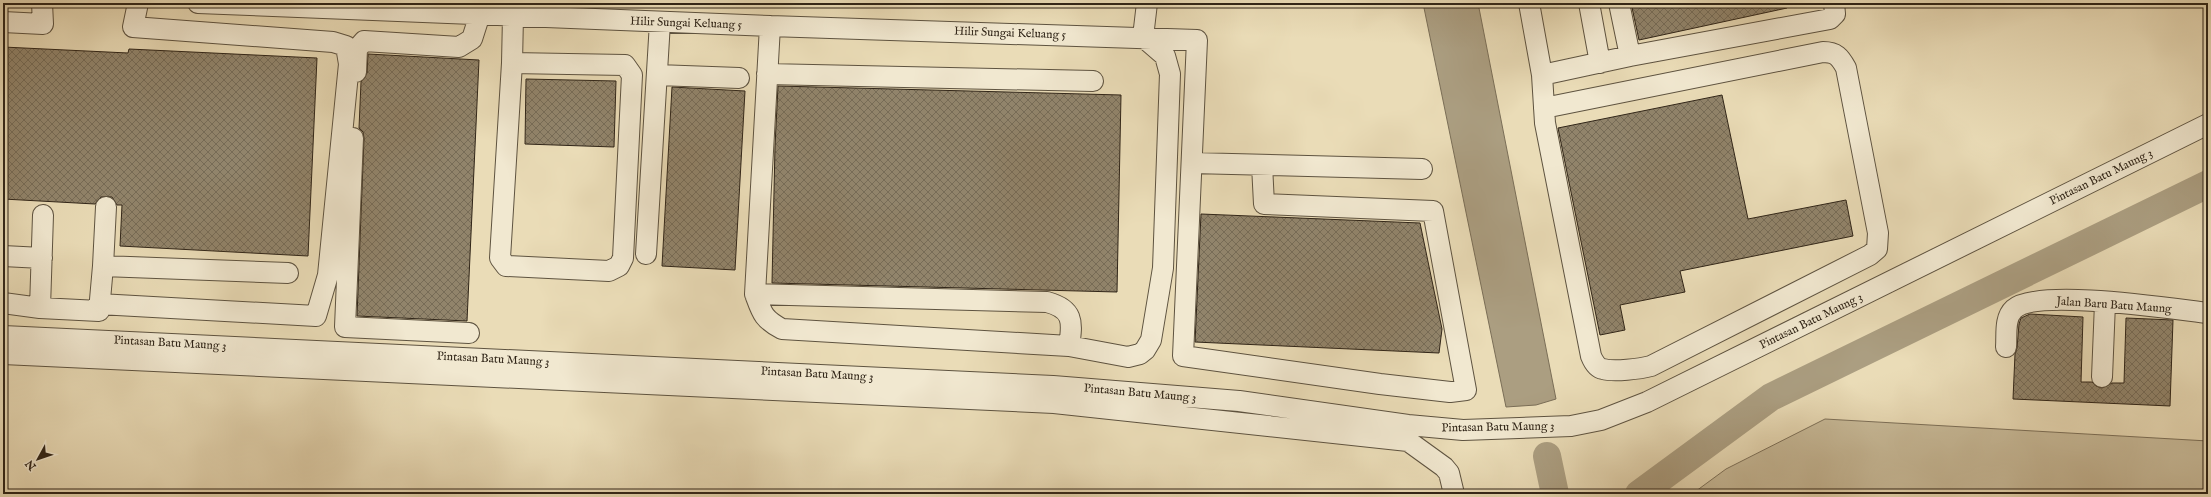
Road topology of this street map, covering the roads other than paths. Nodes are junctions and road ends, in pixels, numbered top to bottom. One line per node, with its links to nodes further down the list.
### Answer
1 (42, 3): 12 (street)
2 (138, 3): 39 (street)
3 (198, 3): 10 (street, Hilir Sungai Keluang 5)
4 (1147, 3): 15 (street)
5 (1529, 3): 21 (street)
6 (1589, 3): 18 (street)
7 (1619, 3): 16 (street)
8 (1834, 3): 16 (street)
9 (639, 12): 11 (street, Hilir Sungai Keluang 5); 13 (street, Hilir Sungai Keluang 5)
10 (480, 14): 11 (street, Hilir Sungai Keluang 5); 42 (street)
11 (513, 16): 17 (street)
12 (3, 22)
13 (660, 22): 14 (street, Hilir Sungai Keluang 5); 20 (street)
14 (770, 26): 15 (street, Hilir Sungai Keluang 5); 19 (street)
15 (1143, 37): 26 (street, Hilir Sungai Keluang 5); 44 (street)
16 (1630, 56): 18 (street)
17 (512, 63): 17 (street)
18 (1600, 63): 21 (street)
19 (767, 74): 23 (street); 36 (street)
20 (656, 75): 22 (street); 31 (street)
21 (1542, 75): 24 (street)
22 (739, 78)
23 (1093, 81)
24 (1544, 108): 24 (street)
25 (2208, 124): 43 (street, Pintasan Batu Maung 3)
26 (1192, 163): 27 (street); 27 (street)
27 (1262, 165): 28 (street)
28 (1422, 169)
29 (106, 207): 34 (street)
30 (43, 215): 33 (street)
31 (646, 254)
32 (3, 256): 33 (street)
33 (42, 258): 40 (street)
34 (103, 266): 35 (street); 39 (street)
35 (288, 273)
36 (755, 294): 44 (street); 44 (street)
37 (3, 303): 40 (street)
38 (2105, 303): 41 (street, Jalan Baru Batu Maung); 45 (street, Jalan Baru Batu Maung); 47 (street)
39 (99, 304): 40 (street)
40 (40, 308)
41 (2208, 313)
42 (469, 333)
43 (3, 336)
44 (1069, 346)
45 (2006, 347)
46 (3, 354): 48 (street)
47 (2102, 377)
48 (1454, 494)

